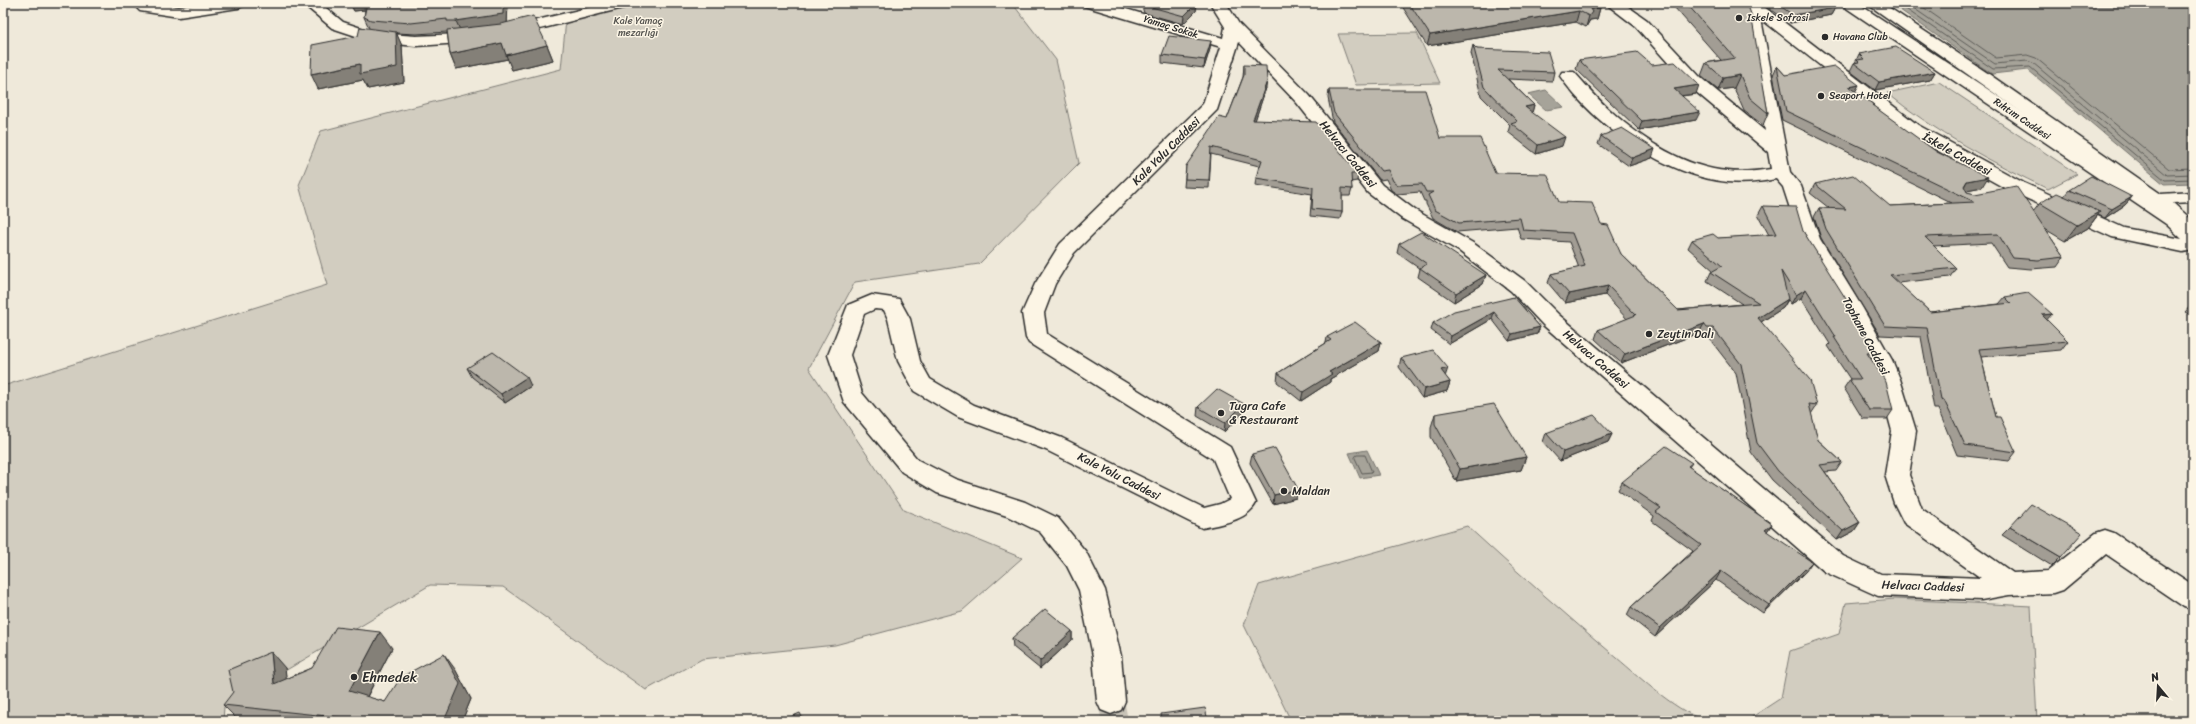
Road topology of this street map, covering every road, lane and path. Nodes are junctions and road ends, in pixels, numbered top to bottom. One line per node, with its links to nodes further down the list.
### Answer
1 (238, 3): 11 (street)
2 (310, 3): 12 (street)
3 (323, 3): 12 (street)
4 (626, 3): 12 (street)
5 (1089, 3): 13 (street, Yamaç Sokak)
6 (1218, 3): 13 (street)
7 (1613, 3): 15 (street)
8 (1847, 3): 22 (street, Rıhtım Caddesi)
9 (1873, 3): 20 (street)
10 (1750, 4): 15 (street, Tophane Caddesi); 17 (street, İskele Caddesi)
11 (147, 5)
12 (334, 22)
13 (1232, 36): 23 (street, Helvacı Caddesi); 25 (street, Kale Yolu Caddesi)
14 (1568, 76): 16 (street)
15 (1776, 149): 16 (street, Tophane Caddesi)
16 (1781, 173): 23 (street, Tophane Caddesi)
17 (2017, 187): 18 (street); 22 (street, İskele Caddesi)
18 (1990, 192)
19 (2193, 197): 20 (street)
20 (2157, 199): 21 (street)
21 (2193, 230)
22 (2193, 241)
23 (2009, 584): 24 (street)
24 (2193, 599)
25 (1111, 701)

